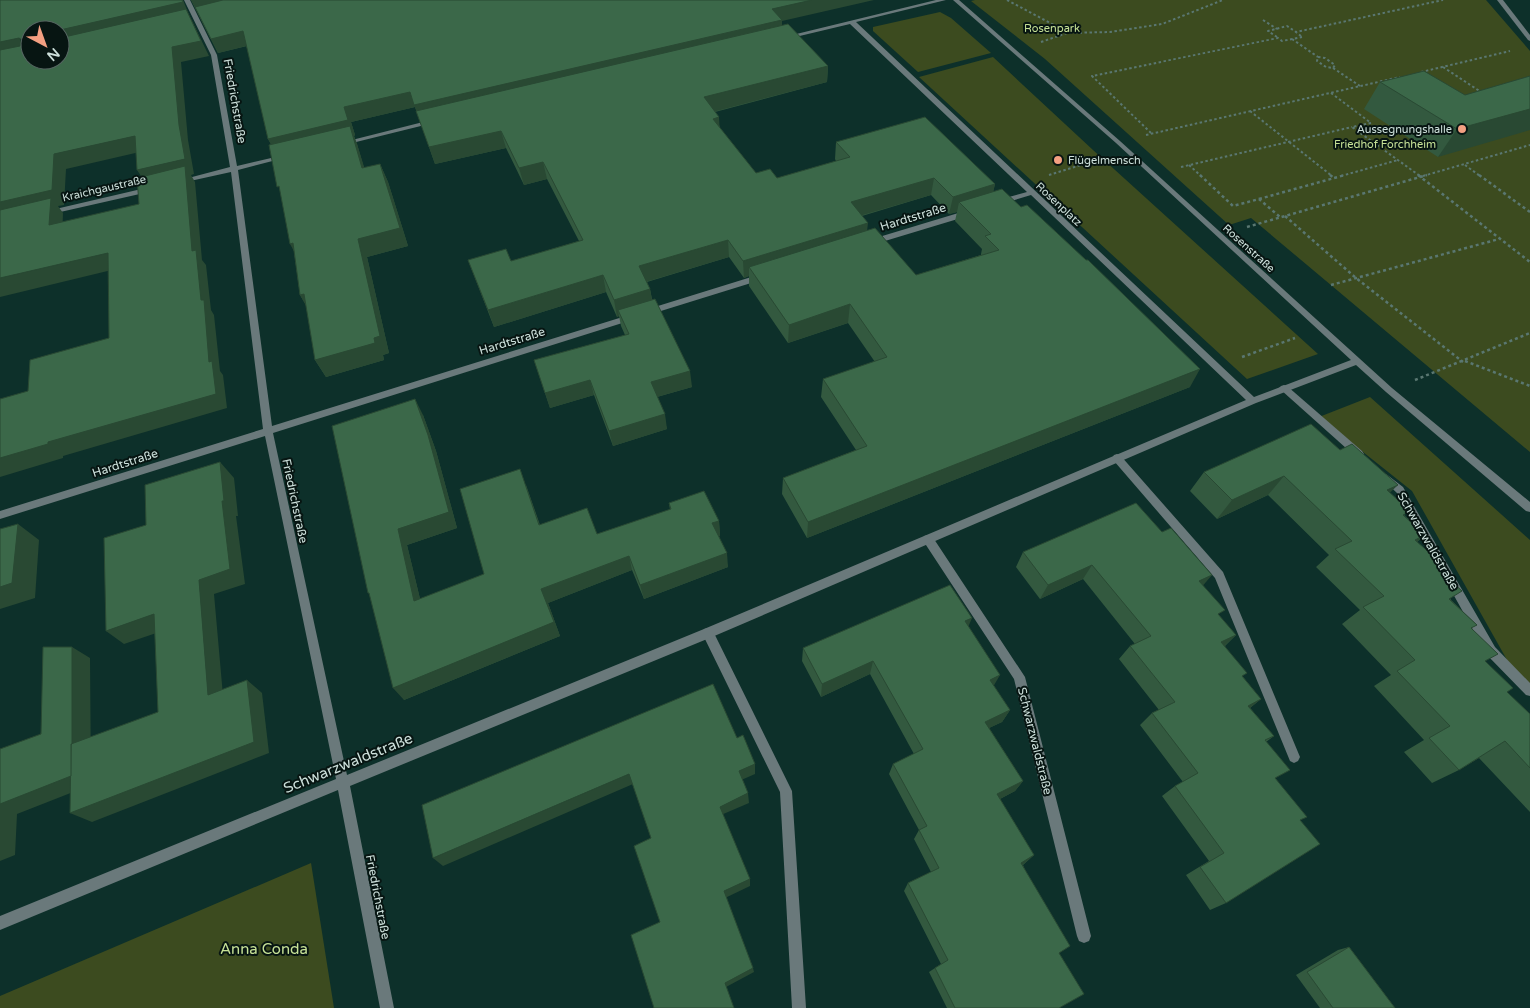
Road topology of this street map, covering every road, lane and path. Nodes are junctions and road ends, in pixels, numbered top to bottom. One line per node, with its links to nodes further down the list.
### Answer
1 (187, 0): 39 (street, Friedrichstraße)
2 (943, 0): 9 (street)
3 (956, 0): 52 (street, Rosenstraße)
4 (1007, 0): 5 (path)
5 (1223, 0)
6 (1444, 0): 11 (path)
7 (1500, 0): 14 (street)
8 (1263, 20): 10 (path)
9 (852, 22): 15 (street); 43 (street, Rosenplatz)
10 (1277, 29): 11 (path); 12 (path)
11 (1296, 32): 13 (path)
12 (1278, 38): 13 (path); 28 (path)
13 (1291, 39): 17 (path)
14 (1530, 39)
15 (777, 40)
16 (1518, 49): 18 (path)
17 (1318, 58): 19 (path); 19 (path)
18 (1443, 67): 20 (path); 24 (path)
19 (1333, 68): 22 (path)
20 (1415, 74)
21 (1406, 76): 22 (path)
22 (1360, 86): 23 (path)
23 (1331, 93): 25 (path); 27 (path)
24 (1483, 93)
25 (1250, 111): 28 (path); 30 (path)
26 (445, 119): 31 (street)
27 (1352, 127): 30 (path); 35 (path)
28 (1152, 133): 29 (path)
29 (1152, 142)
30 (1288, 142): 38 (path); 41 (path)
31 (340, 144)
32 (1530, 145): 37 (path)
33 (292, 155): 39 (street)
34 (1103, 158): 43 (path)
35 (1398, 160): 40 (path); 41 (path)
36 (1174, 161): 38 (path)
37 (1465, 164): 40 (path); 49 (path)
38 (1189, 165): 46 (path)
39 (234, 169): 42 (street); 68 (street, Friedrichstraße)
40 (1420, 176): 51 (path); 53 (path)
41 (1335, 178): 46 (path)
42 (172, 183)
43 (1021, 184): 45 (street, Rosenplatz)
44 (163, 186): 50 (street, Kraichgaustraße)
45 (1031, 193): 47 (street); 63 (street, Rosenplatz)
46 (1259, 199): 51 (path)
47 (993, 205)
48 (974, 211): 54 (street, Hardtstraße)
49 (1530, 212)
50 (38, 215)
51 (1283, 216): 52 (path); 57 (path)
52 (1218, 235): 61 (street, Rosenstraße)
53 (1500, 239): 55 (path); 57 (path)
54 (859, 246)
55 (1530, 262)
56 (774, 273): 68 (street, Hardtstraße)
57 (1356, 278): 58 (path); 62 (path)
58 (1330, 285)
59 (1530, 333): 62 (path)
60 (1296, 338): 63 (path)
61 (1357, 361): 65 (street, Schwarzwaldstraße); 66 (street, Rosenstraße)
62 (1464, 361): 64 (path); 66 (path)
63 (1216, 366): 67 (street, Rosenplatz)
64 (1530, 386)
65 (1284, 388): 67 (street, Schwarzwaldstraße); 70 (street)
66 (1389, 390): 72 (street, Rosenstraße)
67 (1252, 401): 69 (street, Schwarzwaldstraße)
68 (268, 430): 73 (street, Hardtstraße); 78 (street, Friedrichstraße)
69 (1117, 458): 74 (street, Schwarzwaldstraße); 77 (street)
70 (1364, 458)
71 (1378, 471): 76 (street, Schwarzwaldstraße)
72 (1530, 508)
73 (0, 515)
74 (928, 539): 75 (street, Schwarzwaldstraße); 80 (street, Schwarzwaldstraße)
75 (708, 632): 78 (street, Schwarzwaldstraße); 82 (street)
76 (1530, 691)
77 (1294, 757)
78 (343, 783): 79 (street, Schwarzwaldstraße); 81 (street, Friedrichstraße)
79 (0, 923)
80 (1084, 936)
81 (387, 1008)
82 (799, 1008)

